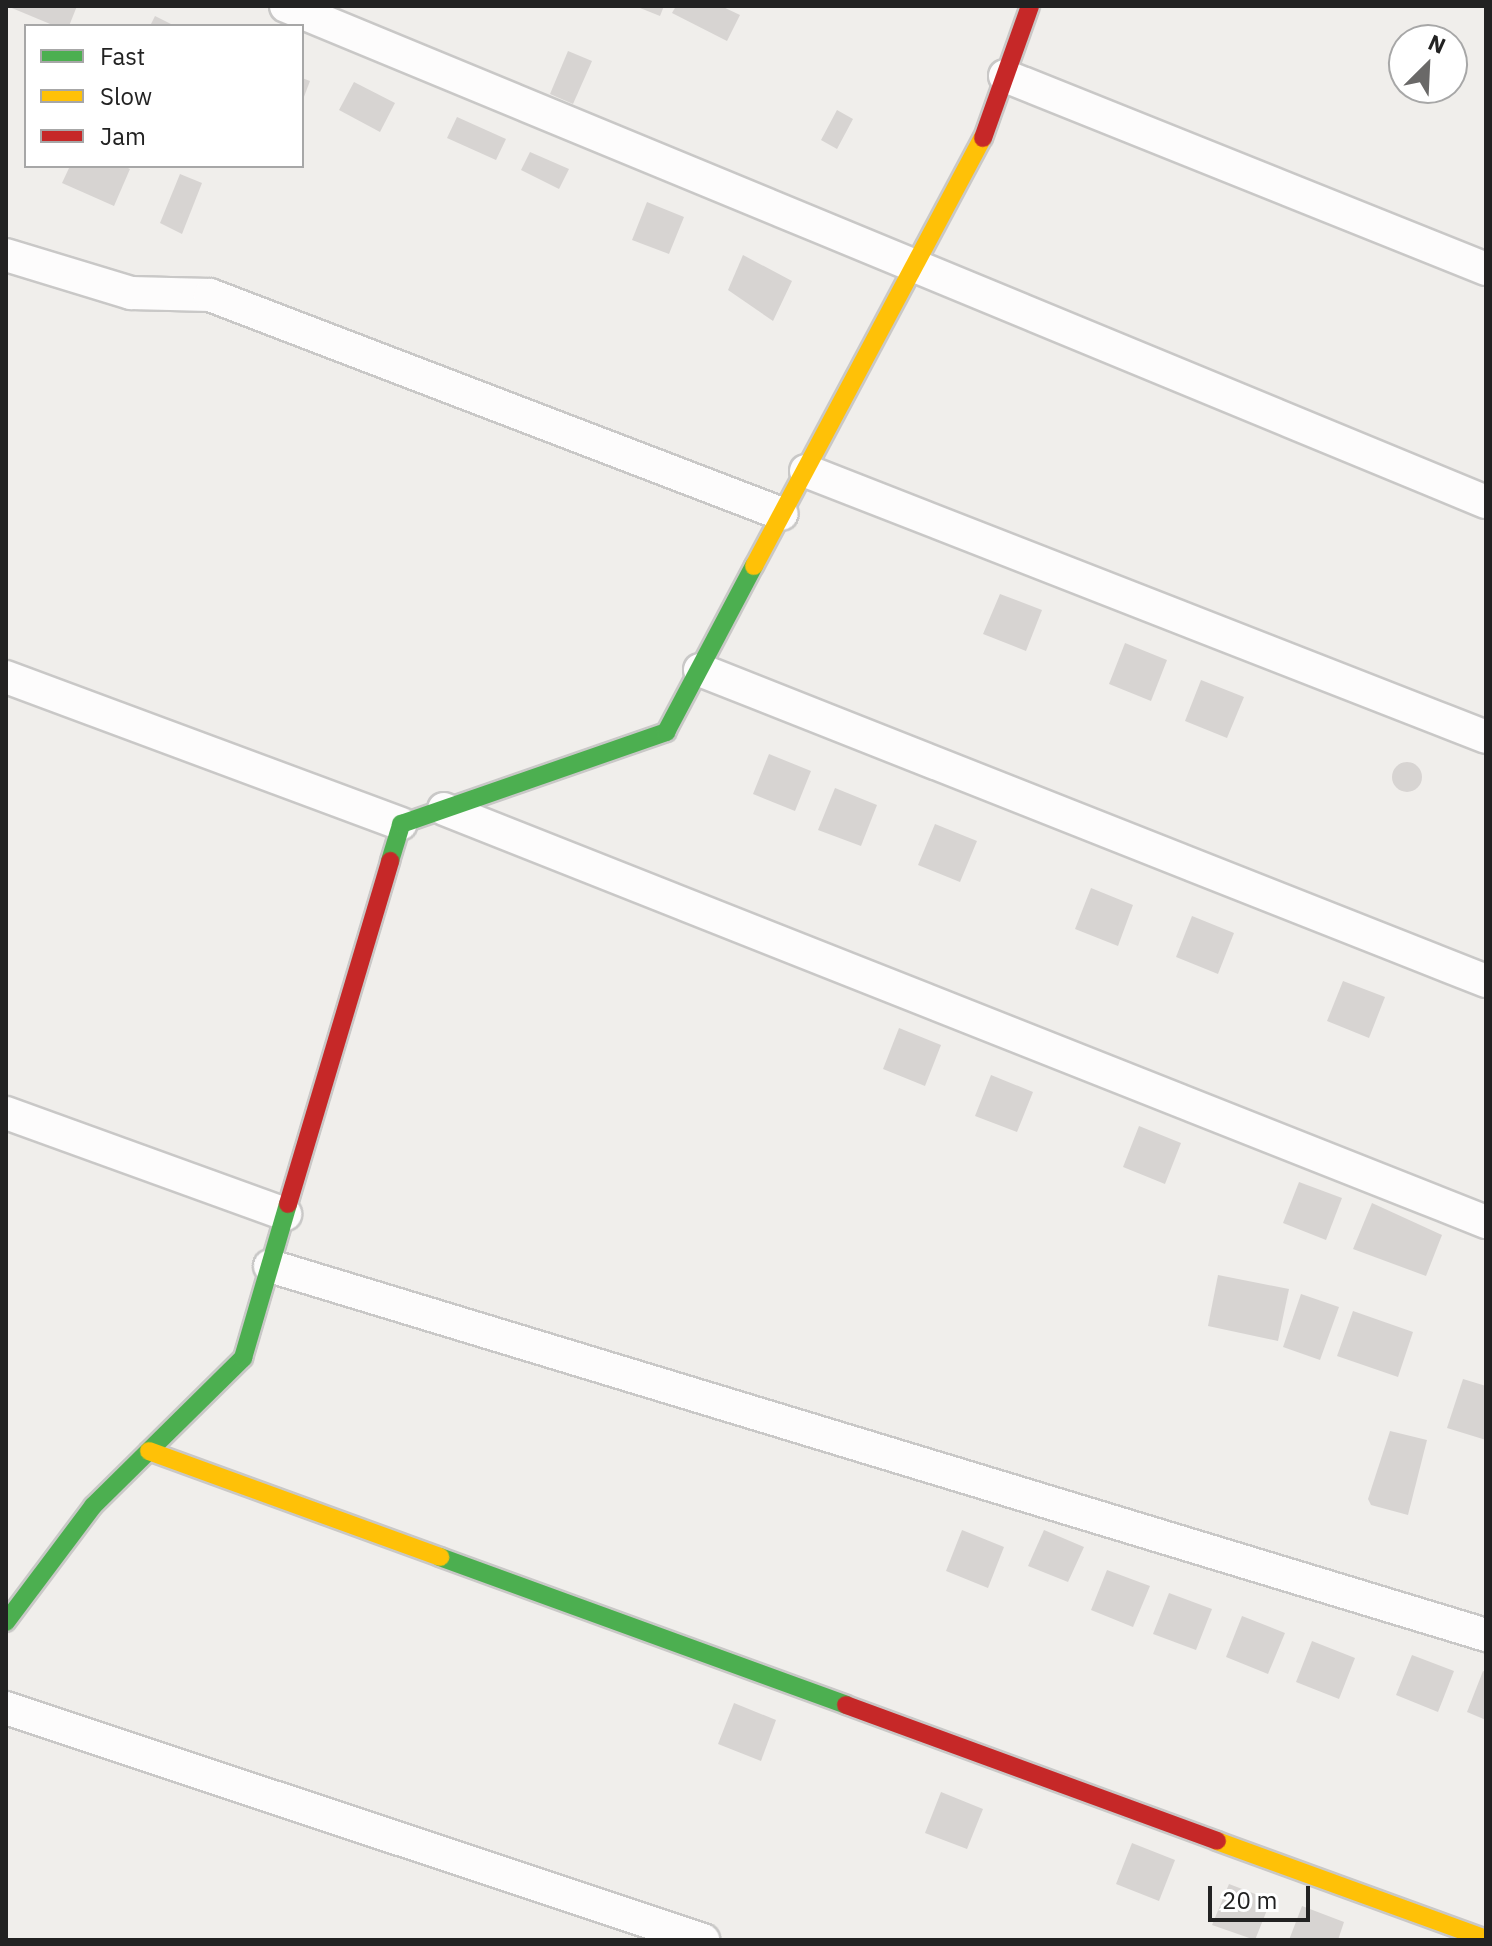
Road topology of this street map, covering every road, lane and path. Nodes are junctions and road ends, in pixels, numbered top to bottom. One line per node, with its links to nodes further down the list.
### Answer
1 (286, 6): 5 (street)
2 (1030, 6): 3 (street)
3 (1005, 76): 5 (street); 6 (street)
4 (6, 255): 9 (street)
5 (915, 267): 7 (street); 8 (street)
6 (1486, 269)
7 (806, 471): 9 (street); 12 (street)
8 (1486, 502)
9 (782, 514): 10 (street)
10 (700, 670): 13 (street); 15 (street)
11 (6, 677): 14 (street)
12 (1486, 737)
13 (444, 809): 14 (street); 18 (street)
14 (401, 824): 17 (street)
15 (1486, 981)
16 (6, 1113): 17 (street)
17 (285, 1214): 19 (street)
18 (1486, 1222)
19 (270, 1266): 20 (street); 22 (street)
20 (149, 1451): 21 (street); 24 (street)
21 (6, 1622)
22 (1486, 1635)
23 (6, 1708): 25 (street)
24 (1486, 1939)
25 (703, 1940)

